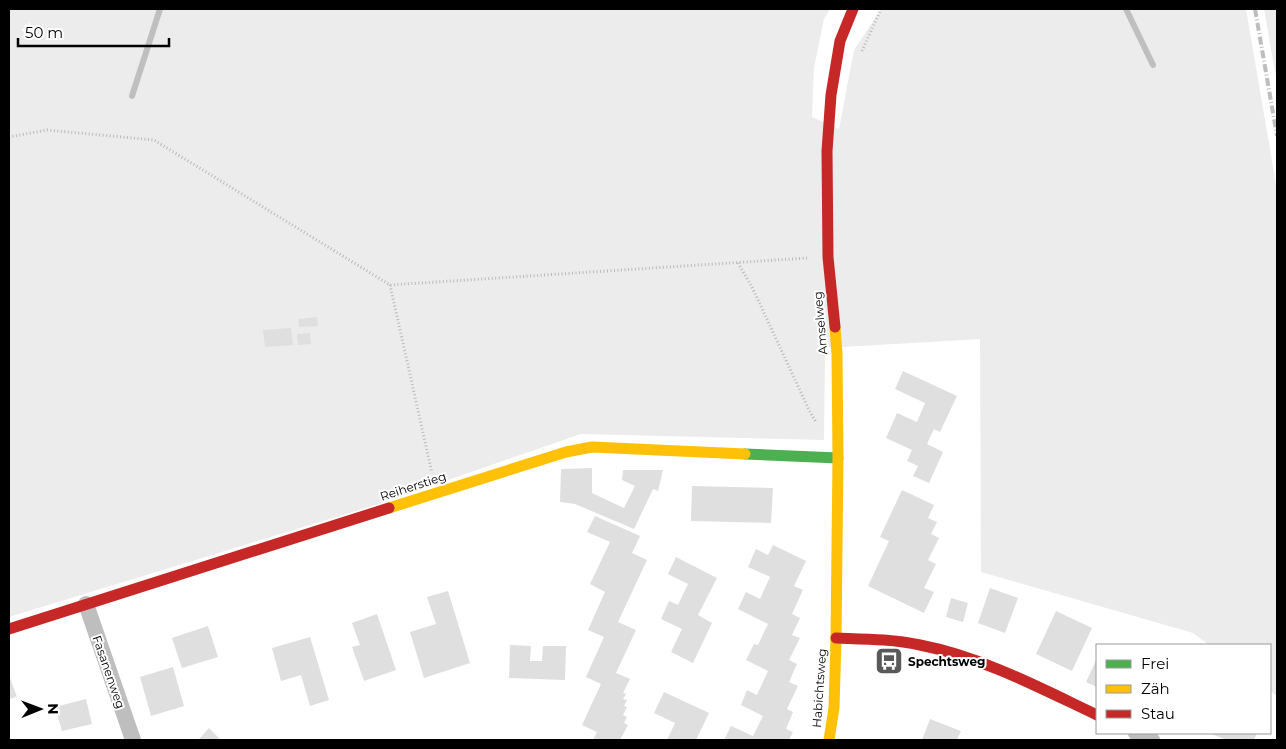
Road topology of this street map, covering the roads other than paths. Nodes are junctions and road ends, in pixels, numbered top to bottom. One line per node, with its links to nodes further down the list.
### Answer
1 (853, 9): 2 (street, Amselweg)
2 (838, 458): 3 (street, Reiherstieg); 5 (street, Amselweg)
3 (86, 604): 4 (street, Reiherstieg); 8 (street, Fasanenweg)
4 (9, 629)
5 (836, 638): 6 (street); 9 (street, Habichtsweg)
6 (1096, 715)
7 (1138, 734): 10 (street)
8 (133, 740)
9 (829, 740)
10 (1152, 740)

